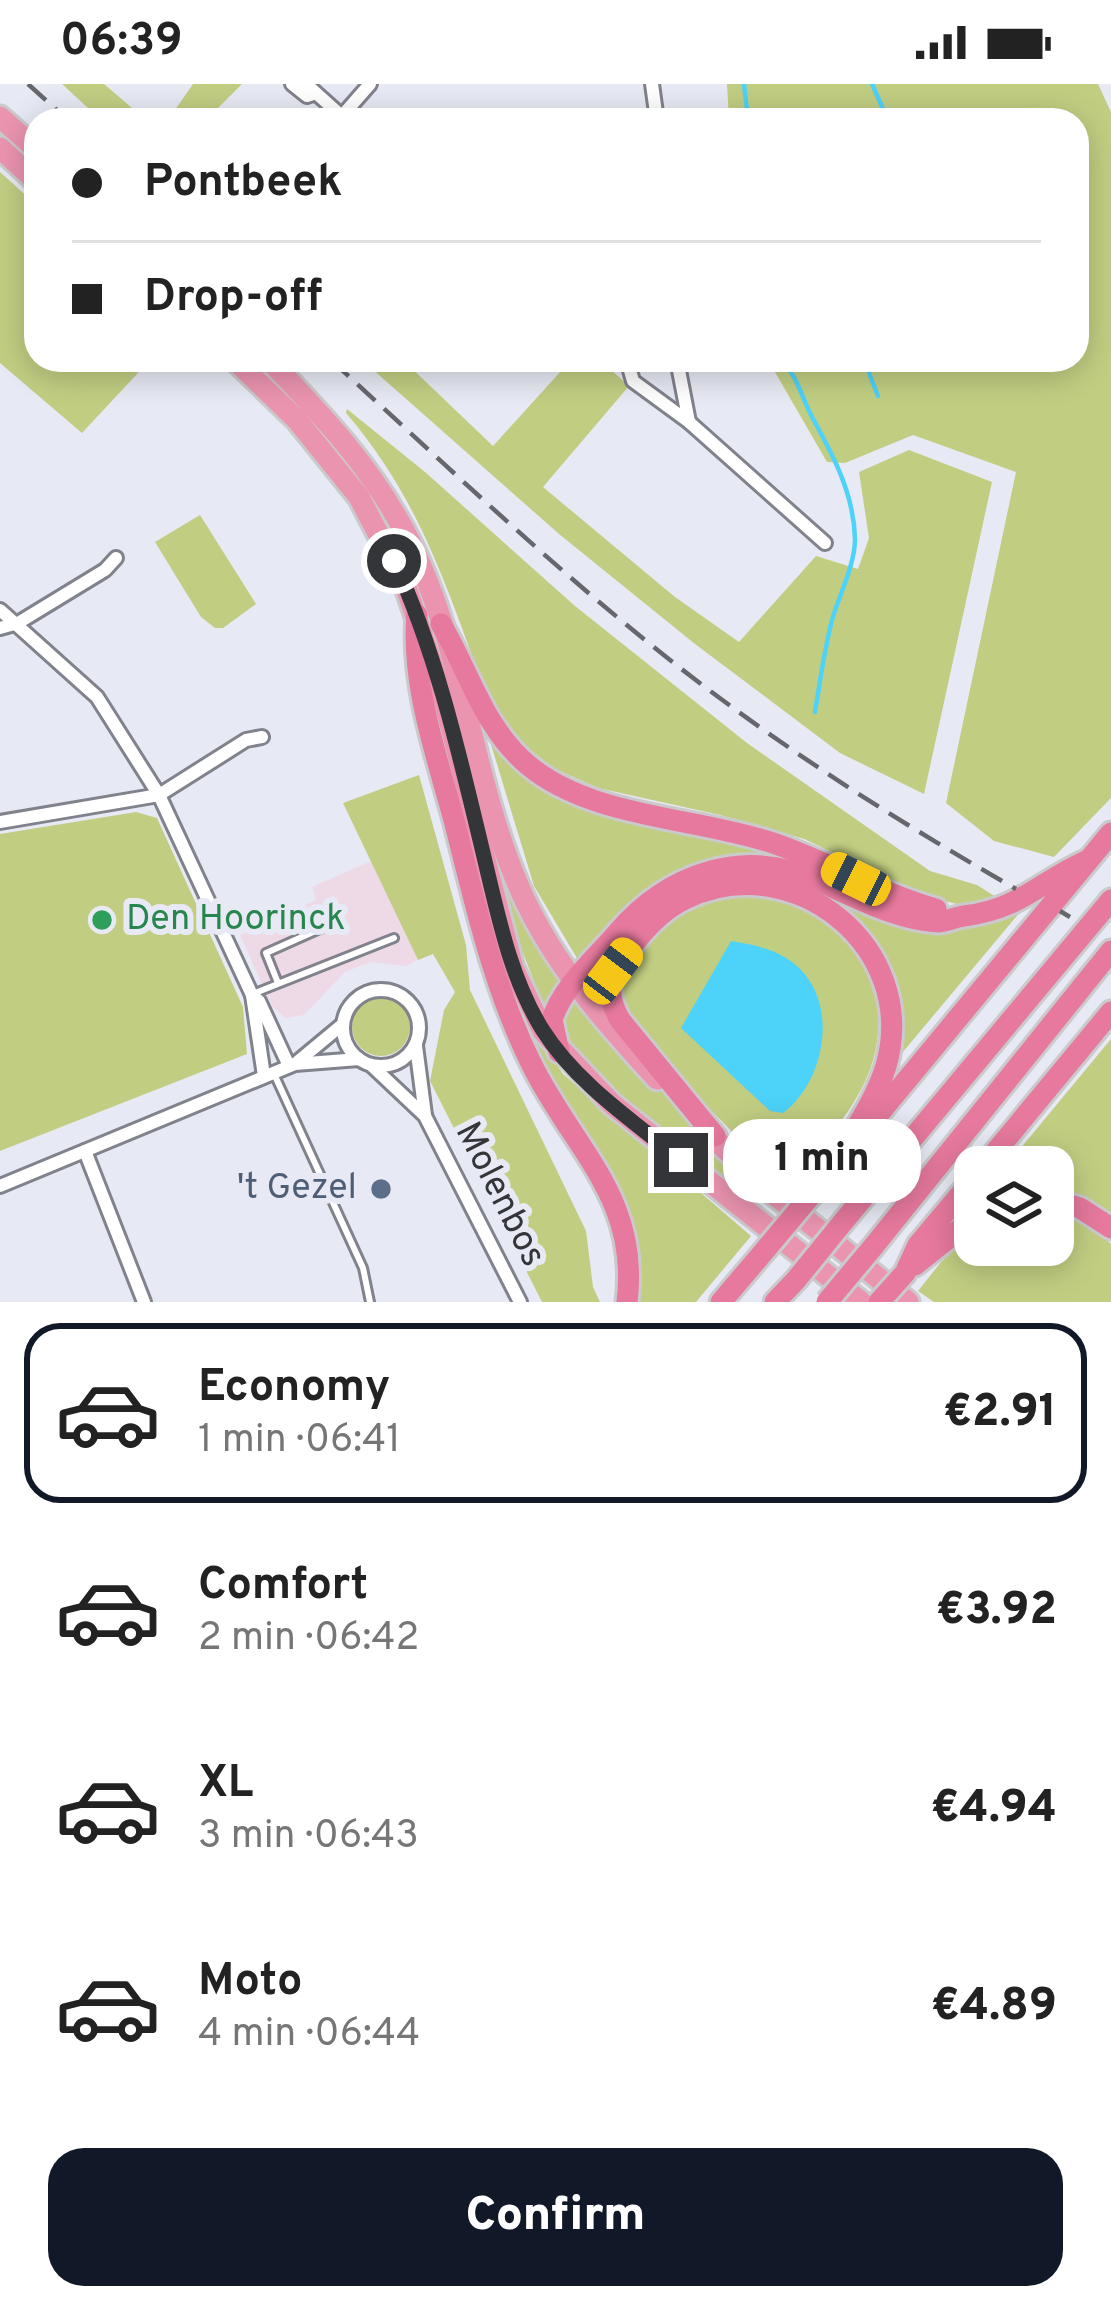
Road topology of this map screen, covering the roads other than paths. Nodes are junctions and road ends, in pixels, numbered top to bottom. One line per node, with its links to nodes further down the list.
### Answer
1 (292, 84): 3 (street)
2 (370, 84): 4 (street)
3 (310, 89)
4 (352, 108)
5 (0, 117): 6 (highway)
6 (24, 138)
7 (0, 148): 8 (highway)
8 (24, 170)
9 (248, 372): 17 (highway)
10 (280, 372): 19 (highway)
11 (632, 372): 13 (street)
12 (679, 372): 13 (street)
13 (688, 422): 14 (street)
14 (825, 543)
15 (116, 558): 18 (street)
16 (0, 610): 18 (street)
17 (417, 615): 37 (highway); 55 (highway)
18 (18, 623): 20 (street); 22 (street)
19 (441, 624): 27 (highway); 31 (highway)
20 (0, 628)
21 (262, 737): 22 (street)
22 (160, 794): 23 (street); 33 (street)
23 (0, 822)
24 (1111, 833): 25 (highway)
25 (1088, 860): 27 (highway); 45 (highway)
26 (1111, 900): 57 (highway, bridge)
27 (959, 916): 31 (highway)
28 (322, 928): 32 (lane)
29 (394, 938): 32 (lane)
30 (1111, 952): 58 (highway, bridge)
31 (574, 982): 37 (highway); 42 (highway)
32 (278, 983): 33 (lane)
33 (252, 994): 39 (street); 40 (street)
34 (1111, 1012): 43 (highway)
35 (343, 1024): 36 (street, Molenbos); 38 (street, Molenbos); 39 (street, Molenbos)
36 (416, 1045): 38 (street); 41 (street, Molenbos)
37 (559, 1052): 59 (highway)
38 (365, 1062): 39 (street); 41 (street, Molenbos)
39 (292, 1065): 40 (street)
40 (269, 1074): 44 (street); 53 (lane)
41 (425, 1116): 54 (street, Molenbos)
42 (715, 1136): 45 (highway); 61 (highway)
43 (1000, 1146)
44 (85, 1151): 46 (street); 52 (street)
45 (831, 1172): 56 (highway, bridge)
46 (0, 1186)
47 (954, 1202): 51 (highway)
48 (1074, 1206): 49 (highway)
49 (1111, 1228)
50 (954, 1234): 51 (highway)
51 (905, 1273): 60 (highway, bridge)
52 (144, 1302)
53 (370, 1302)
54 (520, 1302)
55 (627, 1302)
56 (721, 1302)
57 (775, 1302)
58 (827, 1302)
59 (861, 1302)
60 (879, 1302)
61 (908, 1302)

